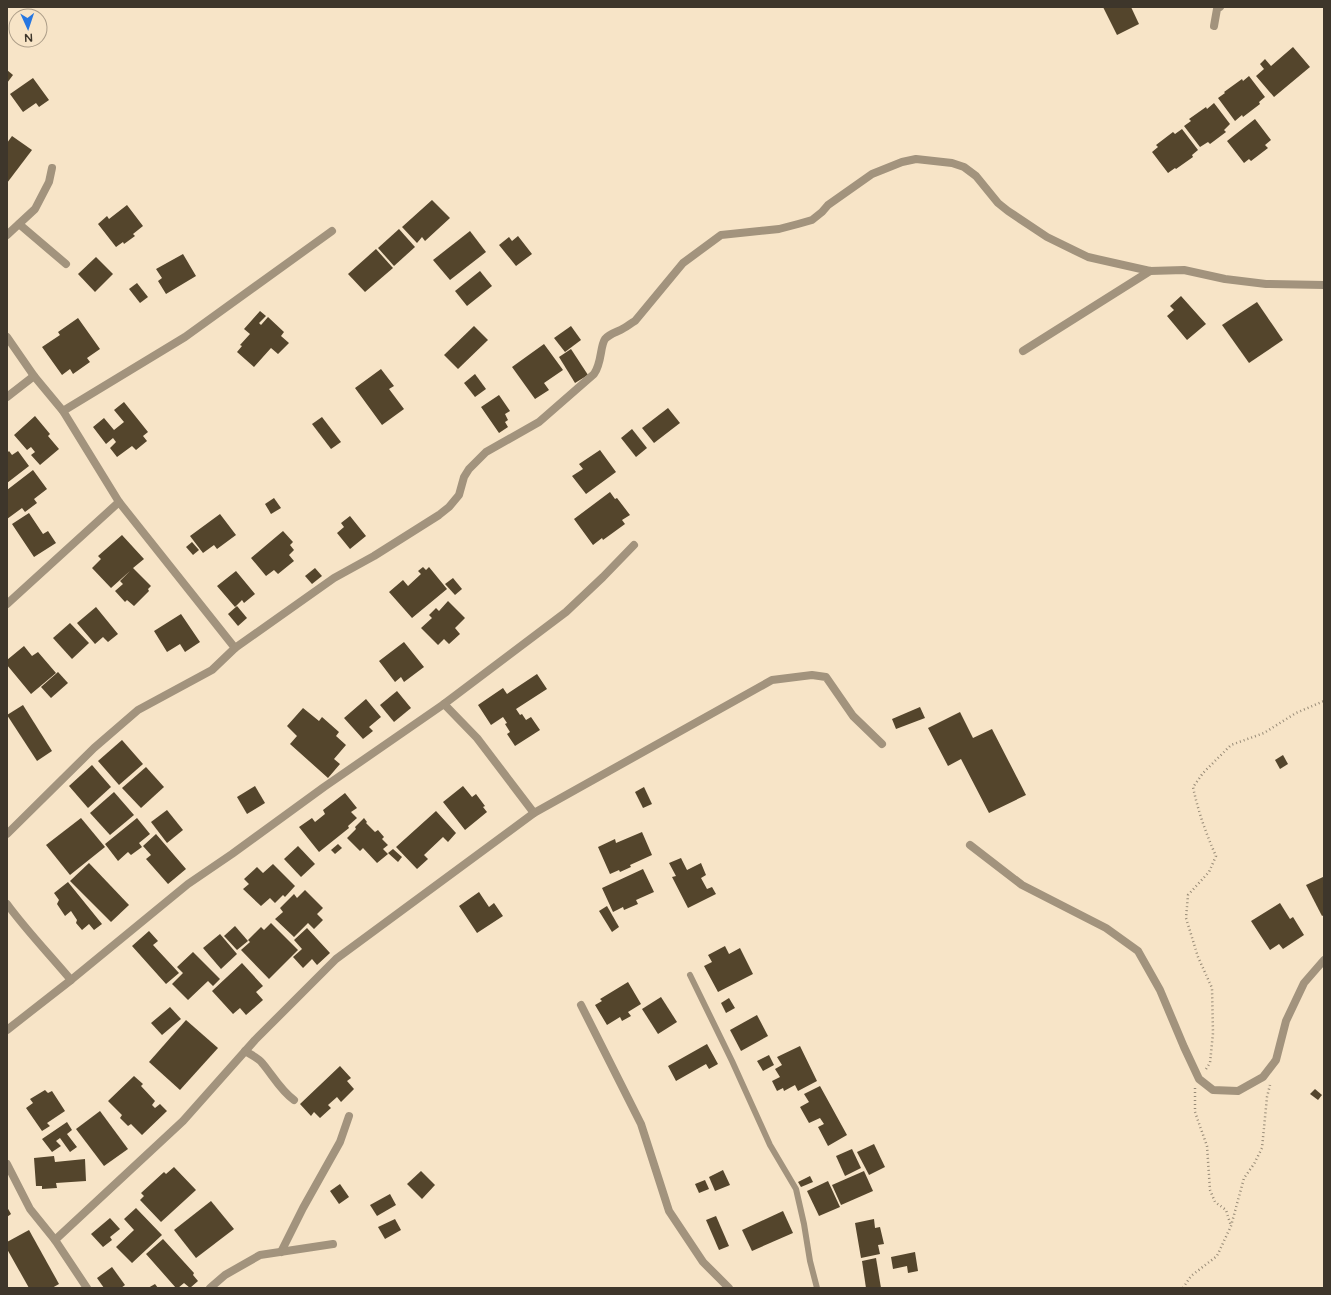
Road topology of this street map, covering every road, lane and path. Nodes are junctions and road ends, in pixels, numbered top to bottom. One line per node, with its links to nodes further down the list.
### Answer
1 (1220, 7): 2 (street)
2 (1214, 26)
3 (52, 168): 4 (street)
4 (19, 224): 6 (street); 7 (street)
5 (332, 231): 14 (street)
6 (7, 235)
7 (66, 264)
8 (1150, 271): 9 (street); 11 (street); 18 (street)
9 (1324, 285)
10 (7, 336): 12 (street)
11 (1022, 350)
12 (34, 376): 13 (street); 14 (street)
13 (7, 397)
14 (63, 411): 15 (street)
15 (119, 502): 17 (street); 18 (street)
16 (634, 545): 20 (street)
17 (7, 604)
18 (235, 648): 23 (street)
19 (1324, 701): 32 (path)
20 (444, 704): 22 (street); 28 (street)
21 (882, 744): 22 (street)
22 (534, 814): 31 (street)
23 (7, 834)
24 (970, 845): 32 (street)
25 (7, 904): 28 (street)
26 (1324, 960): 32 (street)
27 (690, 975): 44 (lane)
28 (70, 980): 30 (street)
29 (581, 1005): 43 (street)
30 (7, 1030)
31 (245, 1051): 34 (street); 38 (street)
32 (1199, 1079): 37 (path)
33 (1271, 1082): 37 (path)
34 (294, 1100)
35 (348, 1116): 40 (street)
36 (7, 1164): 38 (street)
37 (1231, 1226): 45 (path)
38 (56, 1240): 41 (street)
39 (333, 1244): 40 (street)
40 (281, 1252): 42 (street)
41 (87, 1288)
42 (210, 1288)
43 (729, 1288)
44 (818, 1288)
45 (1183, 1288)

